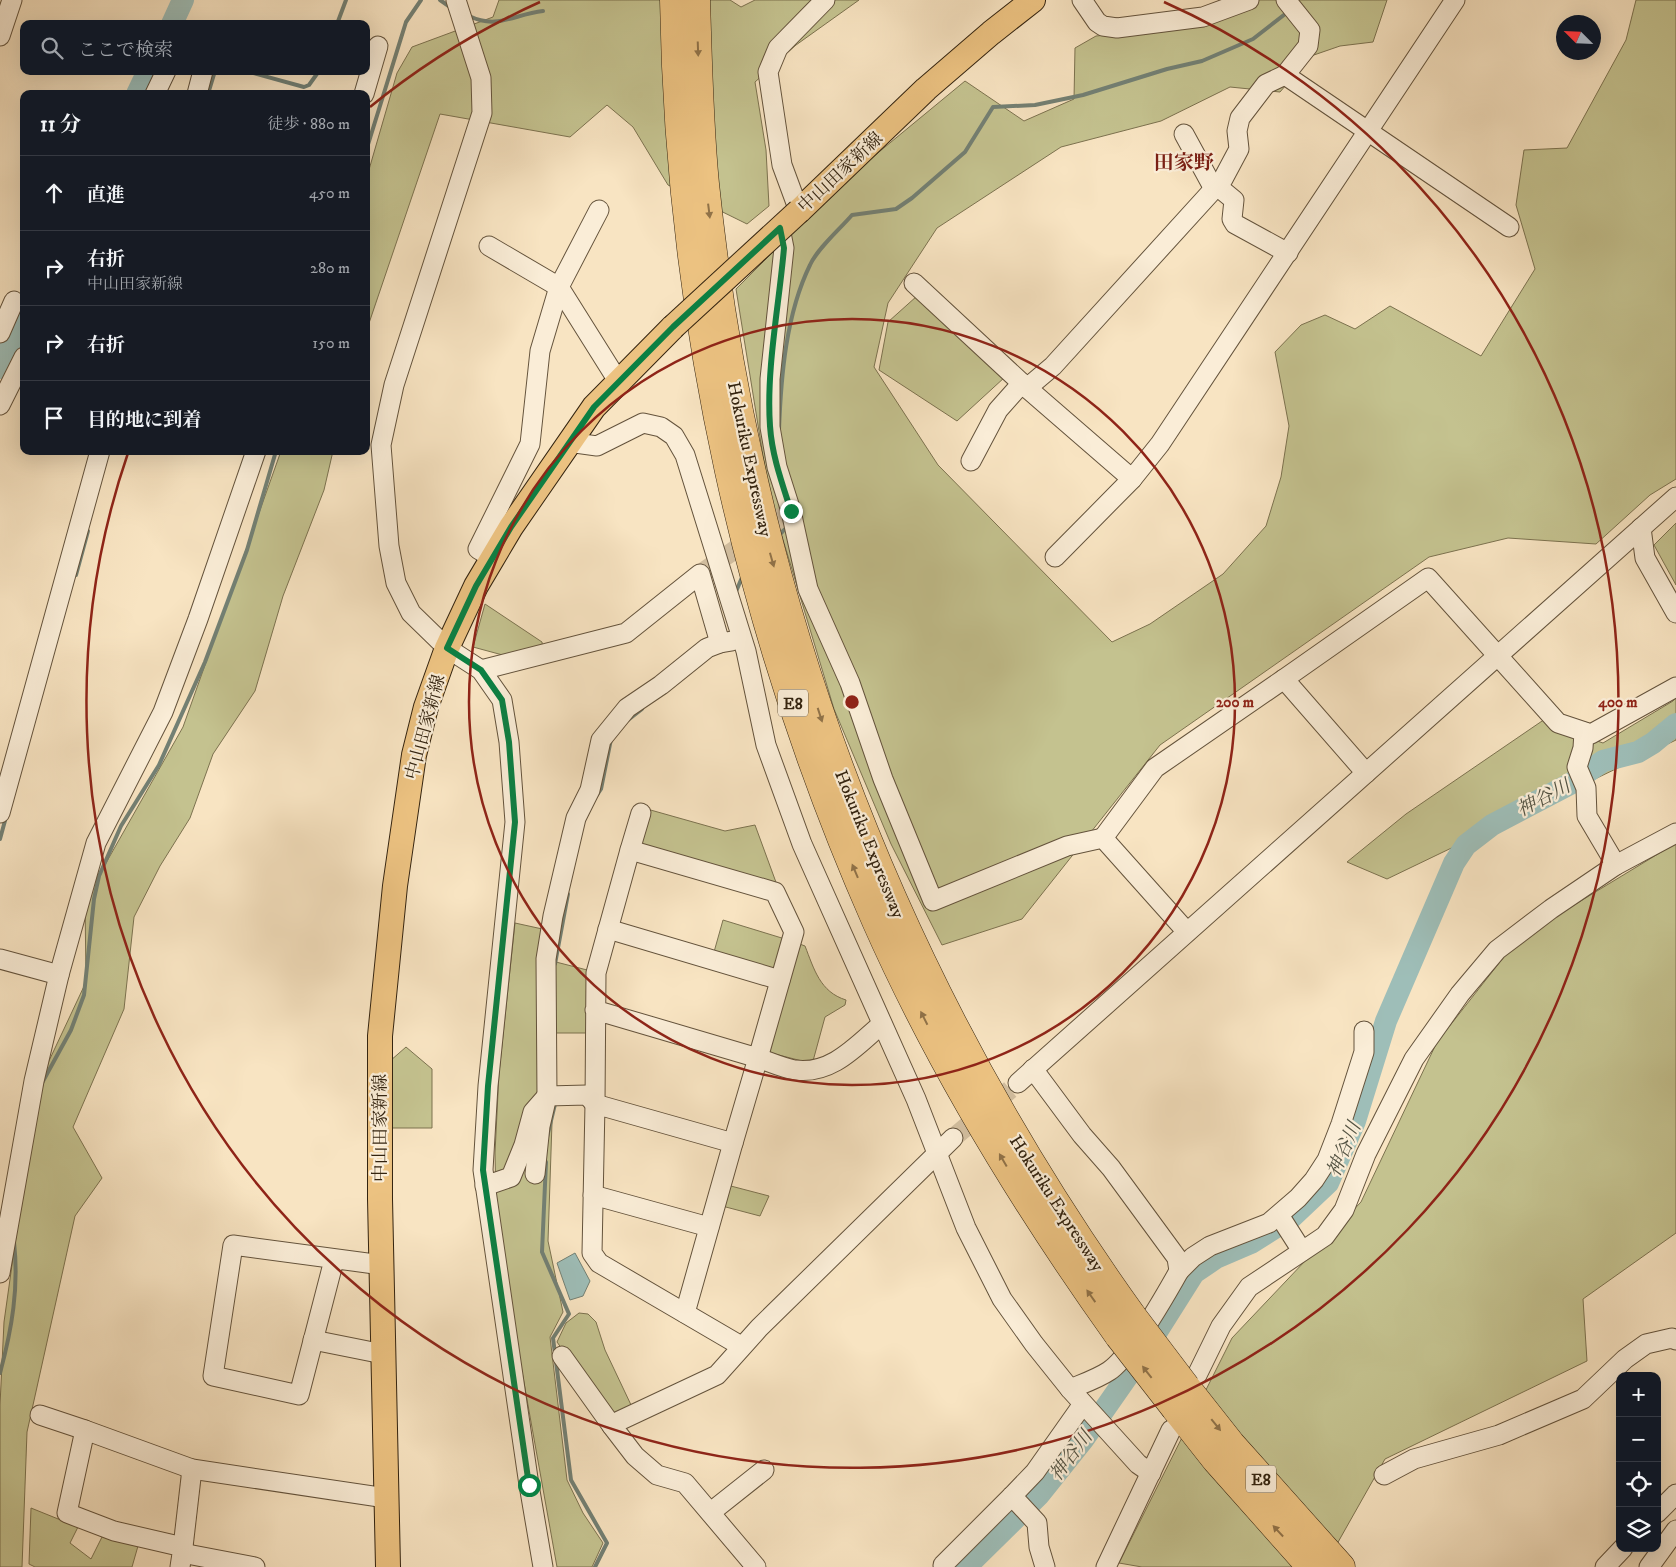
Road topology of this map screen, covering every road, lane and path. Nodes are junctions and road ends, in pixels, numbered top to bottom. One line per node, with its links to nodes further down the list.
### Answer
1 (12, 0): 11 (street)
2 (456, 0): 50 (street)
3 (674, 0): 90 (highway, Hokuriku Expressway / E8, one-way to 3)
4 (696, 0): 90 (highway, Hokuriku Expressway / E8, one-way to 90)
5 (825, 0): 25 (street)
6 (1033, 0): 25 (main road, 中山田家新線)
7 (1082, 0): 8 (street)
8 (1250, 0)
9 (1286, 0): 17 (street)
10 (1455, 0): 21 (street)
11 (0, 36)
12 (378, 46): 13 (street)
13 (370, 73)
14 (164, 75): 18 (street)
15 (202, 75): 19 (street)
16 (370, 75): 20 (street)
17 (1285, 75): 21 (street); 23 (street)
18 (156, 90)
19 (198, 90)
20 (365, 90)
21 (1366, 131): 26 (street); 29 (street)
22 (1184, 134): 23 (street)
23 (1216, 187): 29 (street); 36 (street)
24 (599, 210): 31 (street)
25 (799, 211): 27 (main road, 中山田家新線, bridge)
26 (1509, 227)
27 (780, 228): 35 (main road, 中山田家新線, bridge); 60 (street)
28 (490, 246): 31 (street)
29 (1288, 253): 42 (street)
30 (914, 284): 36 (street)
31 (559, 286): 35 (street); 46 (street)
32 (12, 301): 33 (street)
33 (0, 333)
34 (20, 365): 37 (street)
35 (618, 381): 38 (main road, 中山田家新線)
36 (1024, 386): 41 (street); 42 (street)
37 (0, 406)
38 (568, 442): 46 (main road, 中山田家新線); 48 (street)
39 (99, 455): 57 (street)
40 (255, 455): 66 (street)
41 (971, 460)
42 (1132, 479): 45 (street)
43 (1676, 497): 44 (street)
44 (1641, 528): 47 (street); 51 (street)
45 (1055, 557)
46 (493, 558): 50 (main road, 中山田家新線)
47 (1676, 613)
48 (743, 638): 49 (street); 69 (street)
49 (720, 643): 52 (street); 74 (street)
50 (447, 648): 52 (street); 86 (main road, 中山田家新線)
51 (1497, 656): 53 (street); 55 (street); 56 (street)
52 (481, 670): 80 (street)
53 (1284, 679): 56 (street); 60 (street)
54 (1676, 687): 55 (street)
55 (1584, 732): 62 (street)
56 (1366, 773): 64 (street)
57 (0, 813)
58 (641, 813): 61 (street)
59 (1676, 833): 62 (street)
60 (1102, 838): 64 (street)
61 (630, 850): 63 (street); 67 (street)
62 (1616, 865): 84 (street)
63 (608, 929): 67 (street); 68 (street)
64 (1187, 932): 72 (street)
65 (0, 959): 66 (street)
66 (59, 975): 88 (street)
67 (780, 980): 71 (street)
68 (595, 1010): 71 (street); 75 (street)
69 (882, 1024): 71 (street); 78 (street)
70 (1364, 1031): 82 (street)
71 (758, 1058): 77 (street)
72 (1033, 1069): 73 (street); 87 (street)
73 (1018, 1083)
74 (547, 1096): 75 (street); 79 (street); 80 (street)
75 (595, 1104): 77 (street); 81 (street)
76 (953, 1138): 78 (street)
77 (733, 1143): 83 (street)
78 (937, 1152): 93 (street); 96 (street)
79 (535, 1174)
80 (485, 1186): 117 (street)
81 (593, 1195): 83 (street); 89 (street)
82 (1280, 1215): 84 (street); 87 (street)
83 (709, 1227): 89 (street)
84 (1302, 1251): 97 (street)
85 (334, 1260): 86 (street); 91 (street); 91 (street)
86 (382, 1265): 94 (main road, 中山田家新線)
87 (1179, 1271): 96 (street)
88 (0, 1273)
89 (685, 1313): 93 (street)
90 (1126, 1327): 97 (highway, Hokuriku Expressway / E8, bridge)
91 (313, 1340): 94 (street)
92 (1676, 1340): 105 (street)
93 (741, 1346): 100 (street)
94 (383, 1354): 108 (main road, 中山田家新線)
95 (562, 1356): 100 (street)
96 (1070, 1389): 98 (street)
97 (1182, 1400): 104 (street); 121 (highway, Hokuriku Expressway / E8, one-way to 97); 122 (highway, Hokuriku Expressway / E8, one-way to 122)
98 (1086, 1406): 104 (street); 107 (street)
99 (40, 1415): 101 (street)
100 (612, 1426): 110 (street)
101 (85, 1430): 102 (street); 113 (street)
102 (192, 1469): 108 (street); 113 (street)
103 (764, 1470): 110 (street)
104 (1151, 1473): 120 (street)
105 (1384, 1475)
106 (1676, 1494): 109 (street)
107 (1014, 1497): 114 (street); 119 (street)
108 (386, 1498): 116 (main road, 中山田家新線)
109 (1661, 1509)
110 (711, 1512): 118 (street)
111 (1676, 1530): 124 (street)
112 (1619, 1552): 123 (street)
113 (182, 1556): 115 (street)
114 (943, 1566)
115 (255, 1567)
116 (388, 1567)
117 (543, 1567)
118 (756, 1567)
119 (1045, 1567)
120 (1106, 1567)
121 (1311, 1567)
122 (1341, 1567)
123 (1604, 1567)
124 (1649, 1567)

